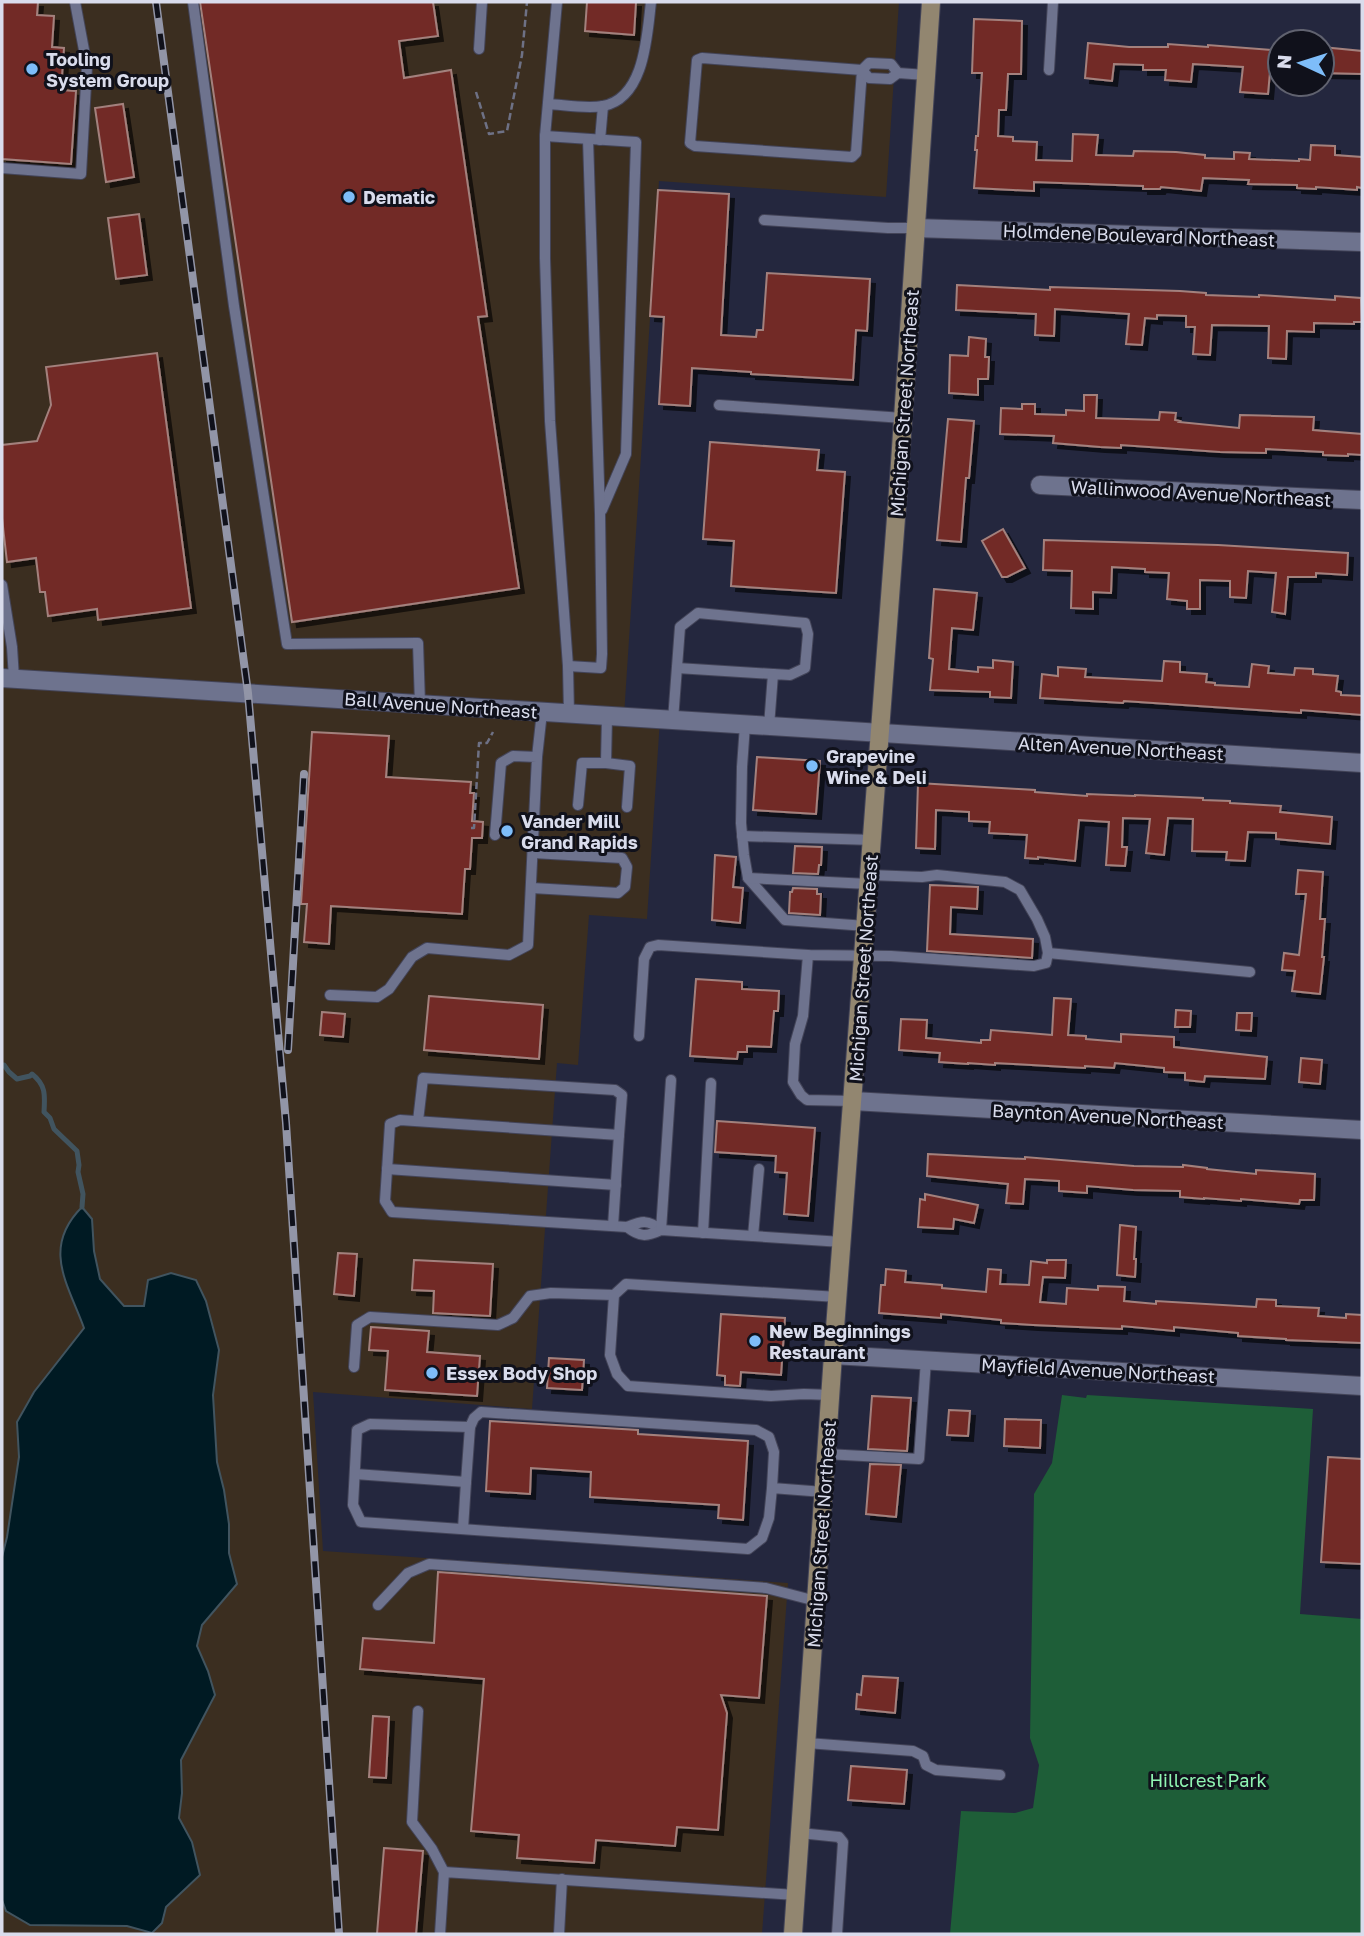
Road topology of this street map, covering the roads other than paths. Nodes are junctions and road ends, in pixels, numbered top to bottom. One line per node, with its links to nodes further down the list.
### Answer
1 (75, 2): 18 (lane)
2 (193, 2): 32 (lane)
3 (482, 2): 8 (lane)
4 (557, 2): 13 (lane)
5 (651, 2): 14 (lane)
6 (931, 2): 12 (main road, Michigan Street Northeast)
7 (1053, 2): 9 (lane)
8 (479, 49)
9 (1049, 69)
10 (862, 70): 10 (lane); 11 (lane); 11 (lane)
11 (898, 73): 12 (lane)
12 (926, 75): 20 (main road, Michigan Street Northeast)
13 (548, 104): 14 (lane); 15 (lane)
14 (603, 106): 17 (lane)
15 (545, 136): 16 (lane); 28 (lane)
16 (588, 139): 17 (lane); 26 (lane)
17 (600, 140): 26 (lane)
18 (2, 168)
19 (764, 220): 20 (lane)
20 (915, 228): 21 (street, Holmdene Boulevard Northeast); 23 (main road, Michigan Street Northeast)
21 (1362, 242)
22 (719, 405): 23 (lane)
23 (903, 418): 39 (main road, Michigan Street Northeast)
24 (1040, 485): 25 (street, Wallinwood Avenue Northeast)
25 (1362, 500)
26 (600, 514): 28 (lane)
27 (2, 585): 31 (lane)
28 (568, 666): 34 (lane)
29 (677, 668): 30 (lane); 30 (lane); 36 (lane)
30 (773, 674): 38 (lane)
31 (8, 678): 32 (street, Ball Avenue Northeast)
32 (420, 704): 33 (street, Ball Avenue Northeast)
33 (542, 712): 34 (street, Ball Avenue Northeast); 40 (lane)
34 (569, 714): 35 (street, Ball Avenue Northeast)
35 (607, 716): 36 (street, Ball Avenue Northeast); 41 (lane)
36 (673, 720): 37 (street, Ball Avenue Northeast)
37 (745, 725): 38 (street, Ball Avenue Northeast); 46 (lane)
38 (769, 726): 39 (street, Ball Avenue Northeast)
39 (880, 733): 42 (street, Alten Avenue Northeast); 47 (main road, Michigan Street Northeast)
40 (537, 757): 45 (lane); 48 (lane)
41 (606, 763): 43 (lane); 44 (lane)
42 (1362, 763)
43 (578, 805)
44 (627, 807)
45 (495, 835)
46 (742, 836): 47 (lane); 49 (lane)
47 (873, 840): 50 (main road, Michigan Street Northeast)
48 (533, 853): 51 (lane); 51 (lane)
49 (748, 878): 50 (lane); 52 (lane)
50 (870, 880): 52 (main road, Michigan Street Northeast); 53 (lane)
51 (531, 888): 57 (lane)
52 (866, 926): 55 (main road, Michigan Street Northeast)
53 (1048, 953): 55 (lane); 56 (lane)
54 (808, 955): 55 (lane); 58 (lane); 61 (lane)
55 (864, 955): 61 (main road, Michigan Street Northeast)
56 (1250, 972)
57 (330, 995)
58 (639, 1036)
59 (671, 1080): 69 (lane)
60 (711, 1083): 70 (lane)
61 (853, 1101): 63 (street, Baynton Avenue Northeast); 72 (main road, Michigan Street Northeast)
62 (418, 1121): 64 (lane); 64 (lane); 66 (lane)
63 (1362, 1130)
64 (619, 1135): 67 (lane)
65 (759, 1169): 71 (lane)
66 (387, 1170): 67 (lane); 68 (lane)
67 (616, 1185): 68 (lane)
68 (613, 1226): 69 (lane)
69 (661, 1230): 70 (lane)
70 (703, 1233): 71 (lane)
71 (753, 1236): 72 (lane)
72 (842, 1242): 74 (main road, Michigan Street Northeast)
73 (614, 1295): 74 (lane); 77 (lane); 79 (lane)
74 (838, 1297): 75 (main road, Michigan Street Northeast)
75 (833, 1355): 76 (street, Mayfield Avenue Northeast); 79 (main road, Michigan Street Northeast)
76 (926, 1360): 78 (street, Mayfield Avenue Northeast); 81 (lane)
77 (354, 1367)
78 (1362, 1386)
79 (831, 1395): 81 (main road, Michigan Street Northeast)
80 (470, 1427): 82 (lane); 83 (lane); 84 (lane)
81 (826, 1454): 85 (main road, Michigan Street Northeast)
82 (355, 1474): 83 (lane); 86 (lane)
83 (466, 1482): 86 (lane)
84 (772, 1488): 85 (lane); 86 (lane)
85 (824, 1492): 87 (main road, Michigan Street Northeast)
86 (463, 1529)
87 (816, 1601): 88 (lane); 90 (main road, Michigan Street Northeast)
88 (377, 1605)
89 (418, 1711): 93 (lane)
90 (807, 1743): 91 (lane); 92 (main road, Michigan Street Northeast)
91 (1000, 1775)
92 (800, 1833): 95 (main road, Michigan Street Northeast); 99 (lane)
93 (444, 1872): 94 (lane); 96 (lane)
94 (562, 1879): 95 (lane); 97 (lane)
95 (796, 1895): 98 (main road, Michigan Street Northeast)
96 (440, 1934)
97 (559, 1934)
98 (793, 1934)
99 (837, 1934)

